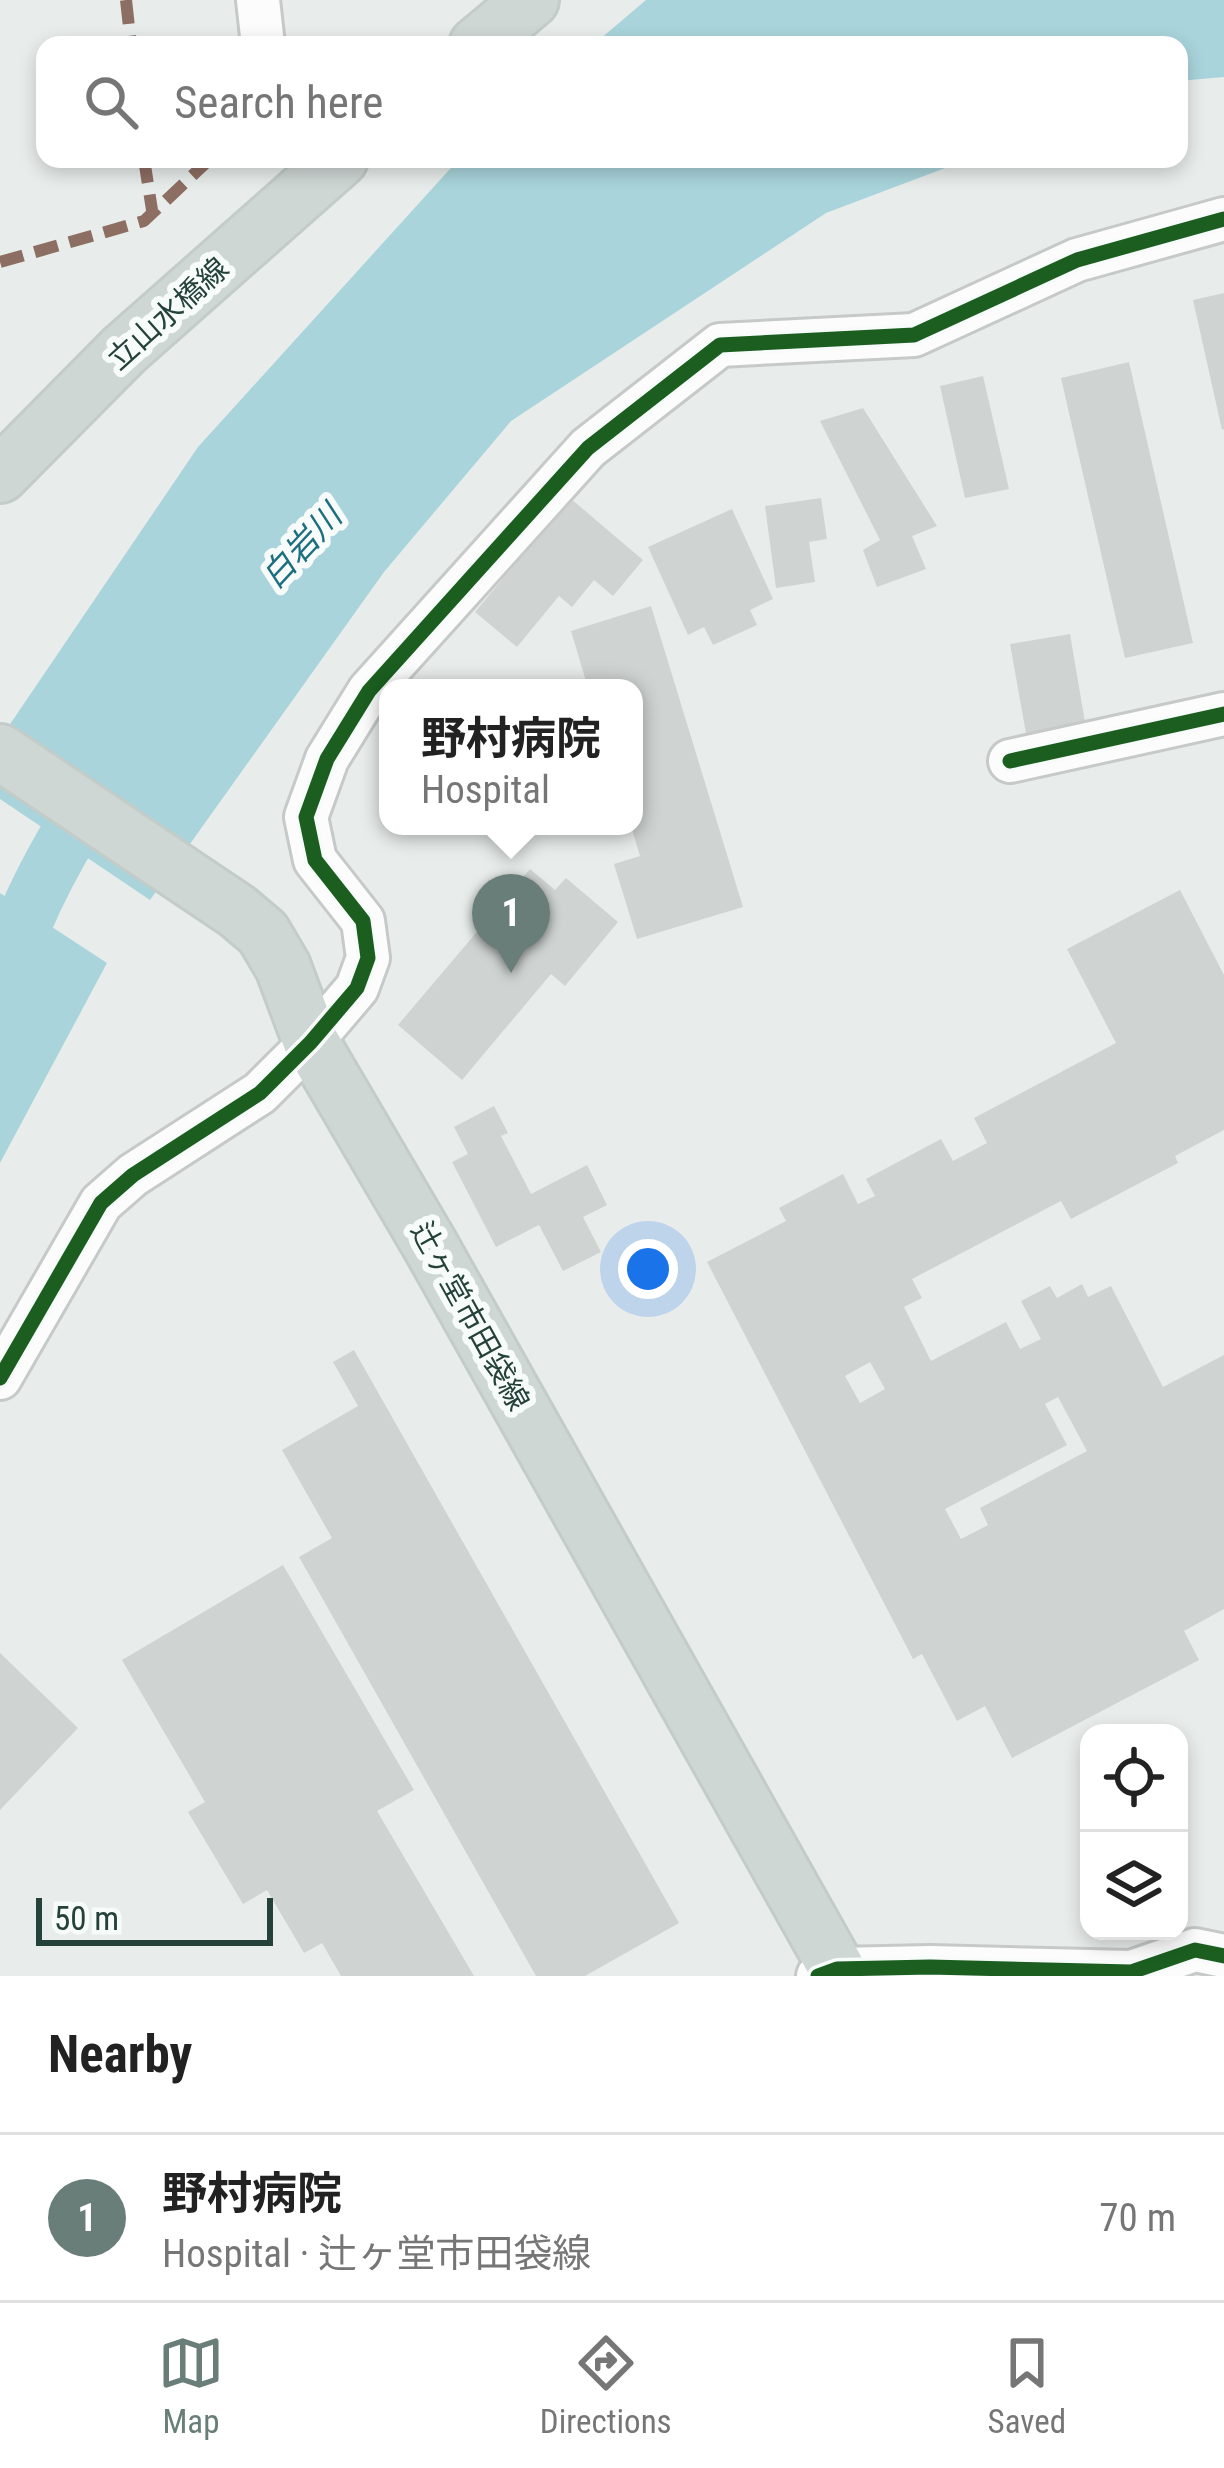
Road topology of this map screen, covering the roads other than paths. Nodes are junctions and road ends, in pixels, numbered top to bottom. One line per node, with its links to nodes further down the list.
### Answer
1 (258, 0): 3 (street)
2 (531, 0): 4 (main road)
3 (261, 36)
4 (488, 36)
5 (317, 168): 7 (main road, 立山水橋線)
6 (1224, 219): 8 (street)
7 (0, 475)
8 (380, 679)
9 (379, 680): 13 (street)
10 (1224, 713): 12 (street)
11 (0, 752): 13 (main road, 辻ヶ堂市田袋線)
12 (1010, 761)
13 (311, 1042): 14 (street); 16 (main road, 辻ヶ堂市田袋線)
14 (0, 1378)
15 (1224, 1956): 16 (street)
16 (832, 1974)

